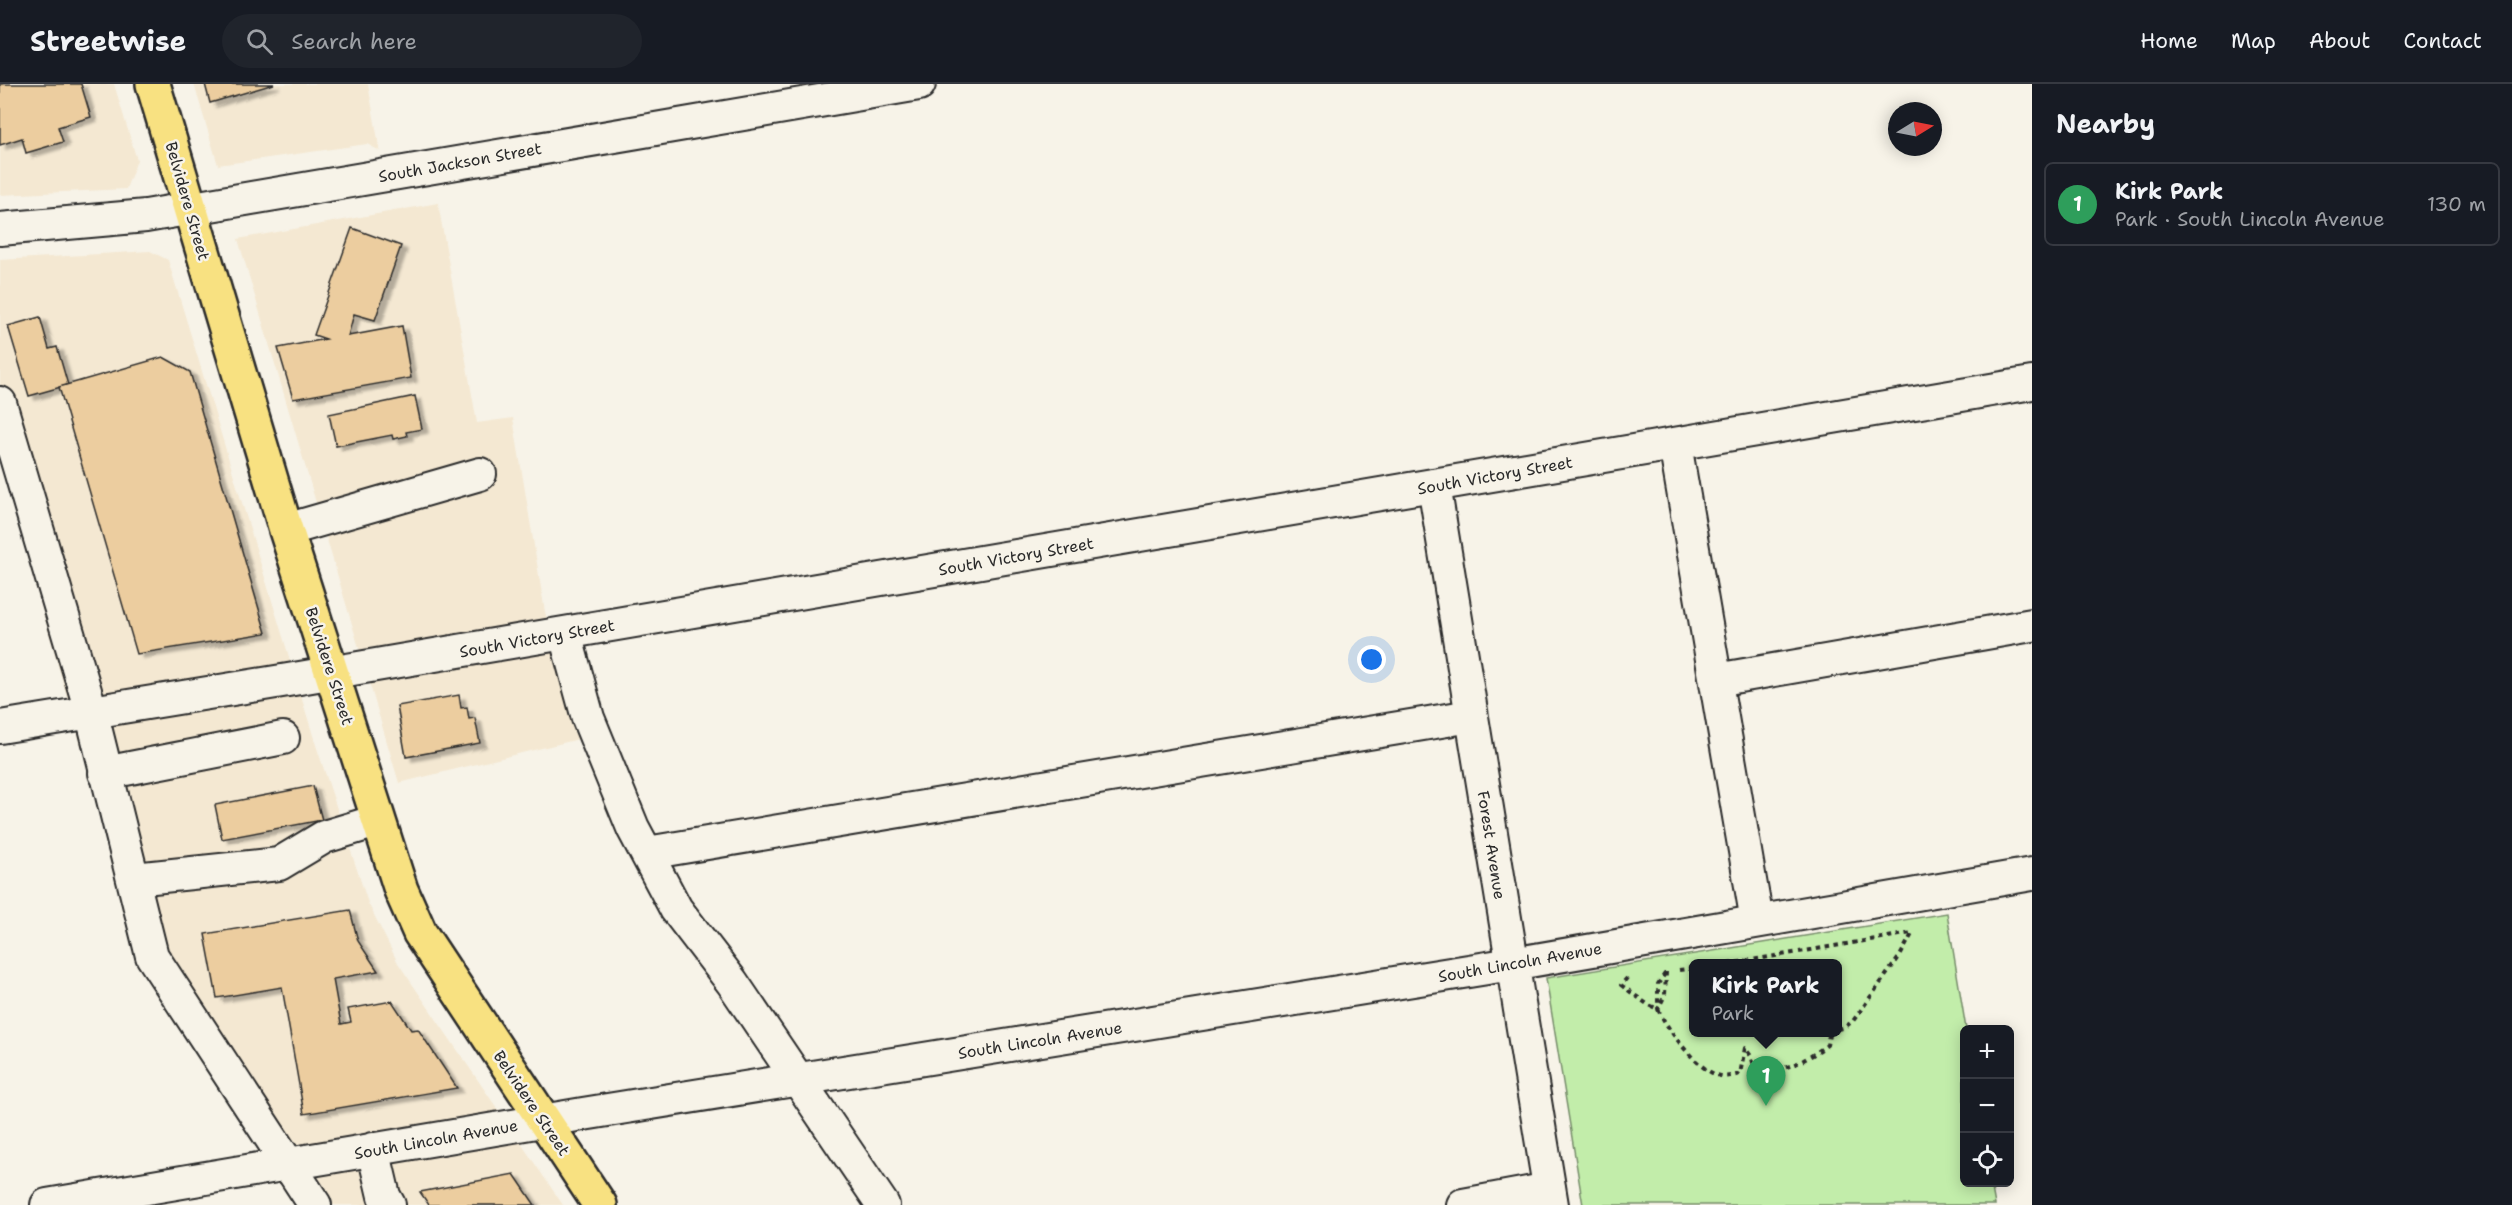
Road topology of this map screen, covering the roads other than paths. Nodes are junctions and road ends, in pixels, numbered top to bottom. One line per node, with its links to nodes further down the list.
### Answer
1 (153, 84): 3 (main road, Belvidere Street)
2 (919, 84): 3 (street, South Jackson Street)
3 (189, 208): 4 (street, South Jackson Street); 10 (main road, Belvidere Street)
4 (0, 229)
5 (2032, 383): 7 (street, South Victory Street)
6 (0, 403): 15 (street)
7 (1675, 444): 9 (street, South Victory Street); 14 (street)
8 (480, 474): 10 (street)
9 (1434, 485): 12 (street, South Victory Street); 16 (street, Forest Avenue)
10 (286, 530): 13 (main road, Belvidere Street)
11 (2032, 626): 14 (street)
12 (565, 633): 13 (street, South Victory Street); 21 (street)
13 (333, 672): 15 (street, South Victory Street); 20 (main road, Belvidere Street)
14 (1716, 680): 24 (street)
15 (91, 711): 17 (street, South Victory Street); 19 (street)
16 (1471, 716): 21 (street); 25 (street, Forest Avenue)
17 (0, 727)
18 (284, 738): 19 (street)
19 (105, 773): 23 (street)
20 (377, 821): 23 (street); 27 (main road, Belvidere Street)
21 (647, 853): 26 (street)
22 (2032, 874): 24 (street, South Lincoln Avenue)
23 (134, 879): 29 (street)
24 (1757, 921): 25 (street, South Lincoln Avenue)
25 (1512, 964): 26 (street, South Lincoln Avenue); 30 (street, Forest Avenue)
26 (796, 1079): 27 (street, South Lincoln Avenue); 35 (street)
27 (544, 1120): 28 (street, South Lincoln Avenue); 34 (main road, Belvidere Street)
28 (373, 1149): 29 (street, South Lincoln Avenue); 33 (street)
29 (288, 1164): 31 (street, South Lincoln Avenue); 32 (street)
30 (1550, 1197): 36 (street)
31 (47, 1205)
32 (315, 1205)
33 (389, 1205)
34 (600, 1205)
35 (883, 1205)
36 (1463, 1205)

